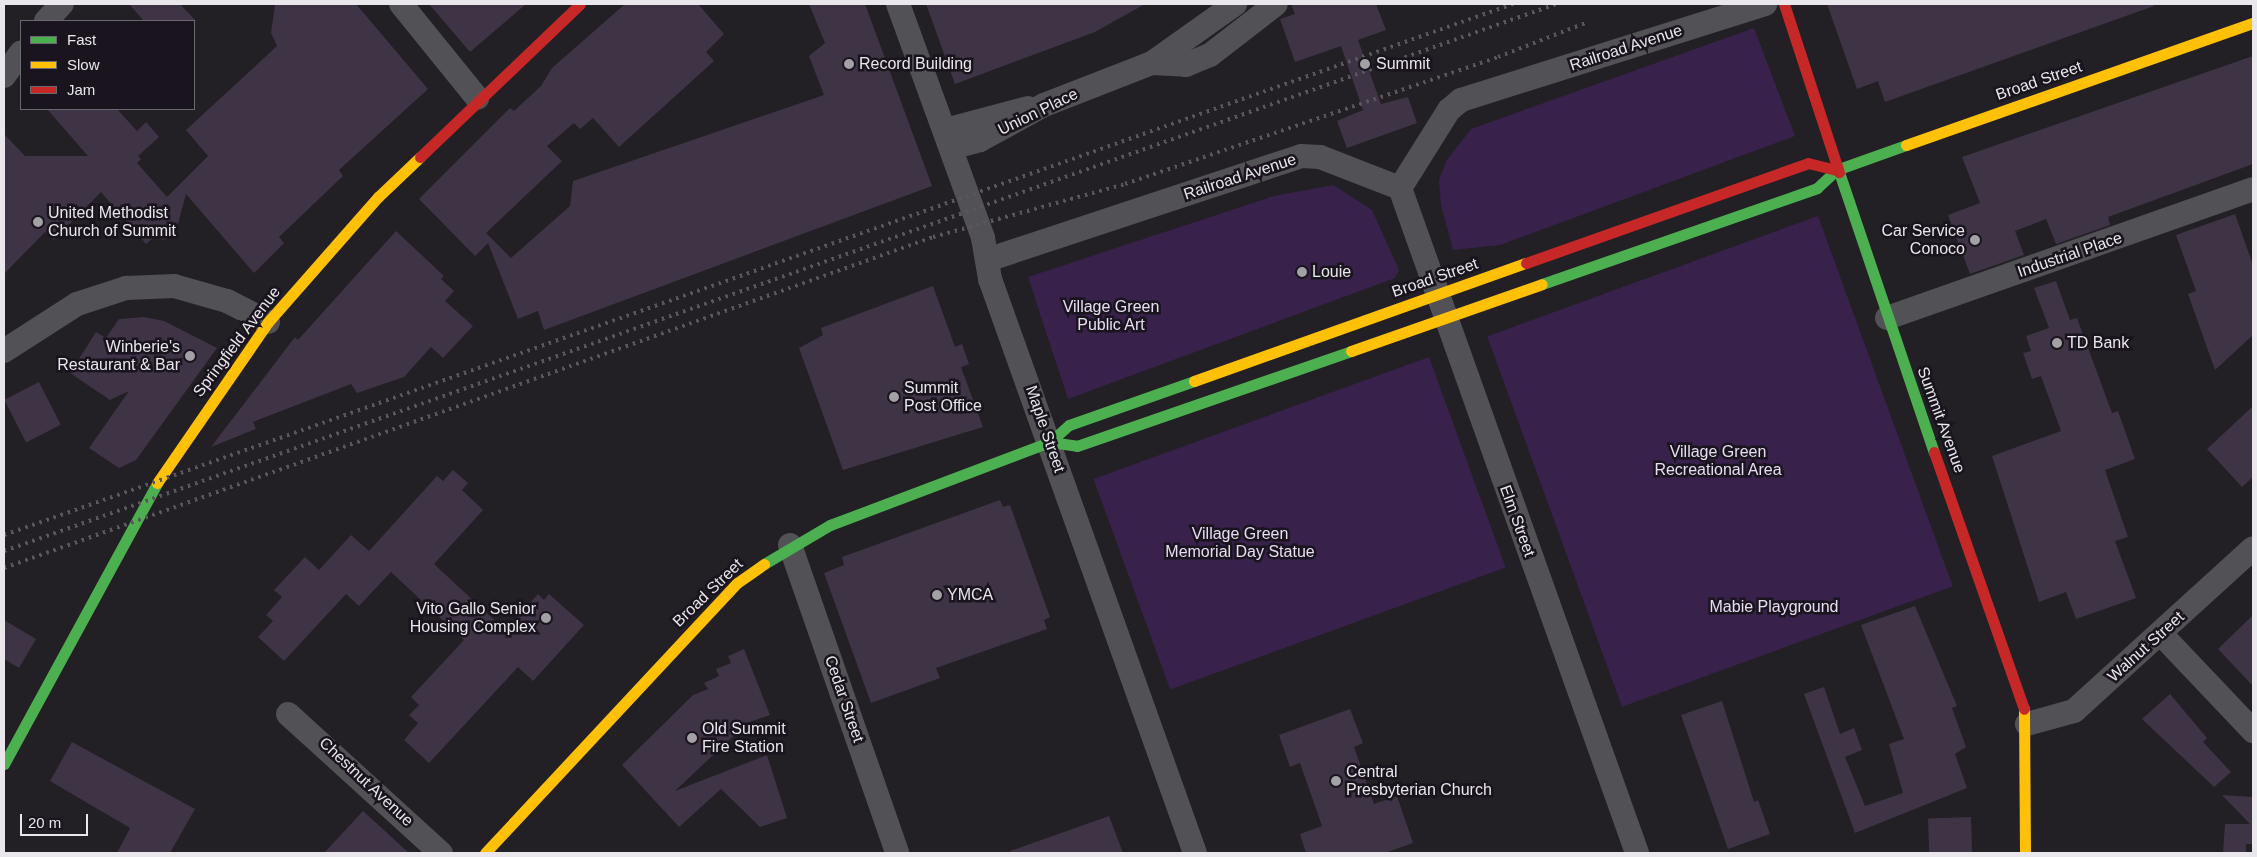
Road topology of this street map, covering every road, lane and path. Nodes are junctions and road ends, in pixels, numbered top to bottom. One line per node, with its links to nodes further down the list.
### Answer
1 (62, 4): 9 (street)
2 (401, 4): 14 (street)
3 (580, 4): 14 (main road, Springfield Avenue)
4 (898, 4): 15 (street, Maple Street)
5 (1235, 4): 12 (street, Union Place)
6 (1276, 4): 12 (street, Union Place)
7 (1765, 4): 17 (street, Railroad Avenue)
8 (1784, 4): 16 (main road, Summit Avenue)
9 (47, 20)
10 (2253, 23): 16 (main road, Broad Street)
11 (20, 54): 13 (street)
12 (1152, 63): 15 (street, Union Place)
13 (4, 76)
14 (477, 98): 23 (main road, Springfield Avenue)
15 (948, 139): 19 (street, Maple Street)
16 (1836, 170): 20 (main road, Broad Street); 21 (main road, Broad Street); 22 (main road, Summit Avenue)
17 (1400, 188): 19 (street, Railroad Avenue); 20 (street, Elm Street)
18 (2253, 189): 22 (street, Industrial Place)
19 (985, 249): 25 (street, Maple Street)
20 (1436, 295): 21 (street, Elm Street); 25 (main road, Broad Street)
21 (1445, 317): 25 (main road, Broad Street); 37 (street, Elm Street)
22 (1887, 318): 30 (main road, Summit Avenue)
23 (268, 322): 24 (street); 32 (main road, Springfield Avenue)
24 (4, 351)
25 (1050, 442): 26 (main road, Broad Street); 36 (street, Maple Street)
26 (790, 545): 34 (main road, Broad Street); 35 (street, Cedar Street)
27 (2253, 548): 28 (street, Walnut Street)
28 (2161, 634): 30 (street, Walnut Street); 31 (street)
29 (288, 714): 33 (street, Chestnut Avenue)
30 (2027, 724): 38 (main road, Summit Avenue)
31 (2253, 731)
32 (4, 764)
33 (441, 853)
34 (485, 853)
35 (897, 853)
36 (1195, 853)
37 (1637, 853)
38 (2025, 853)

